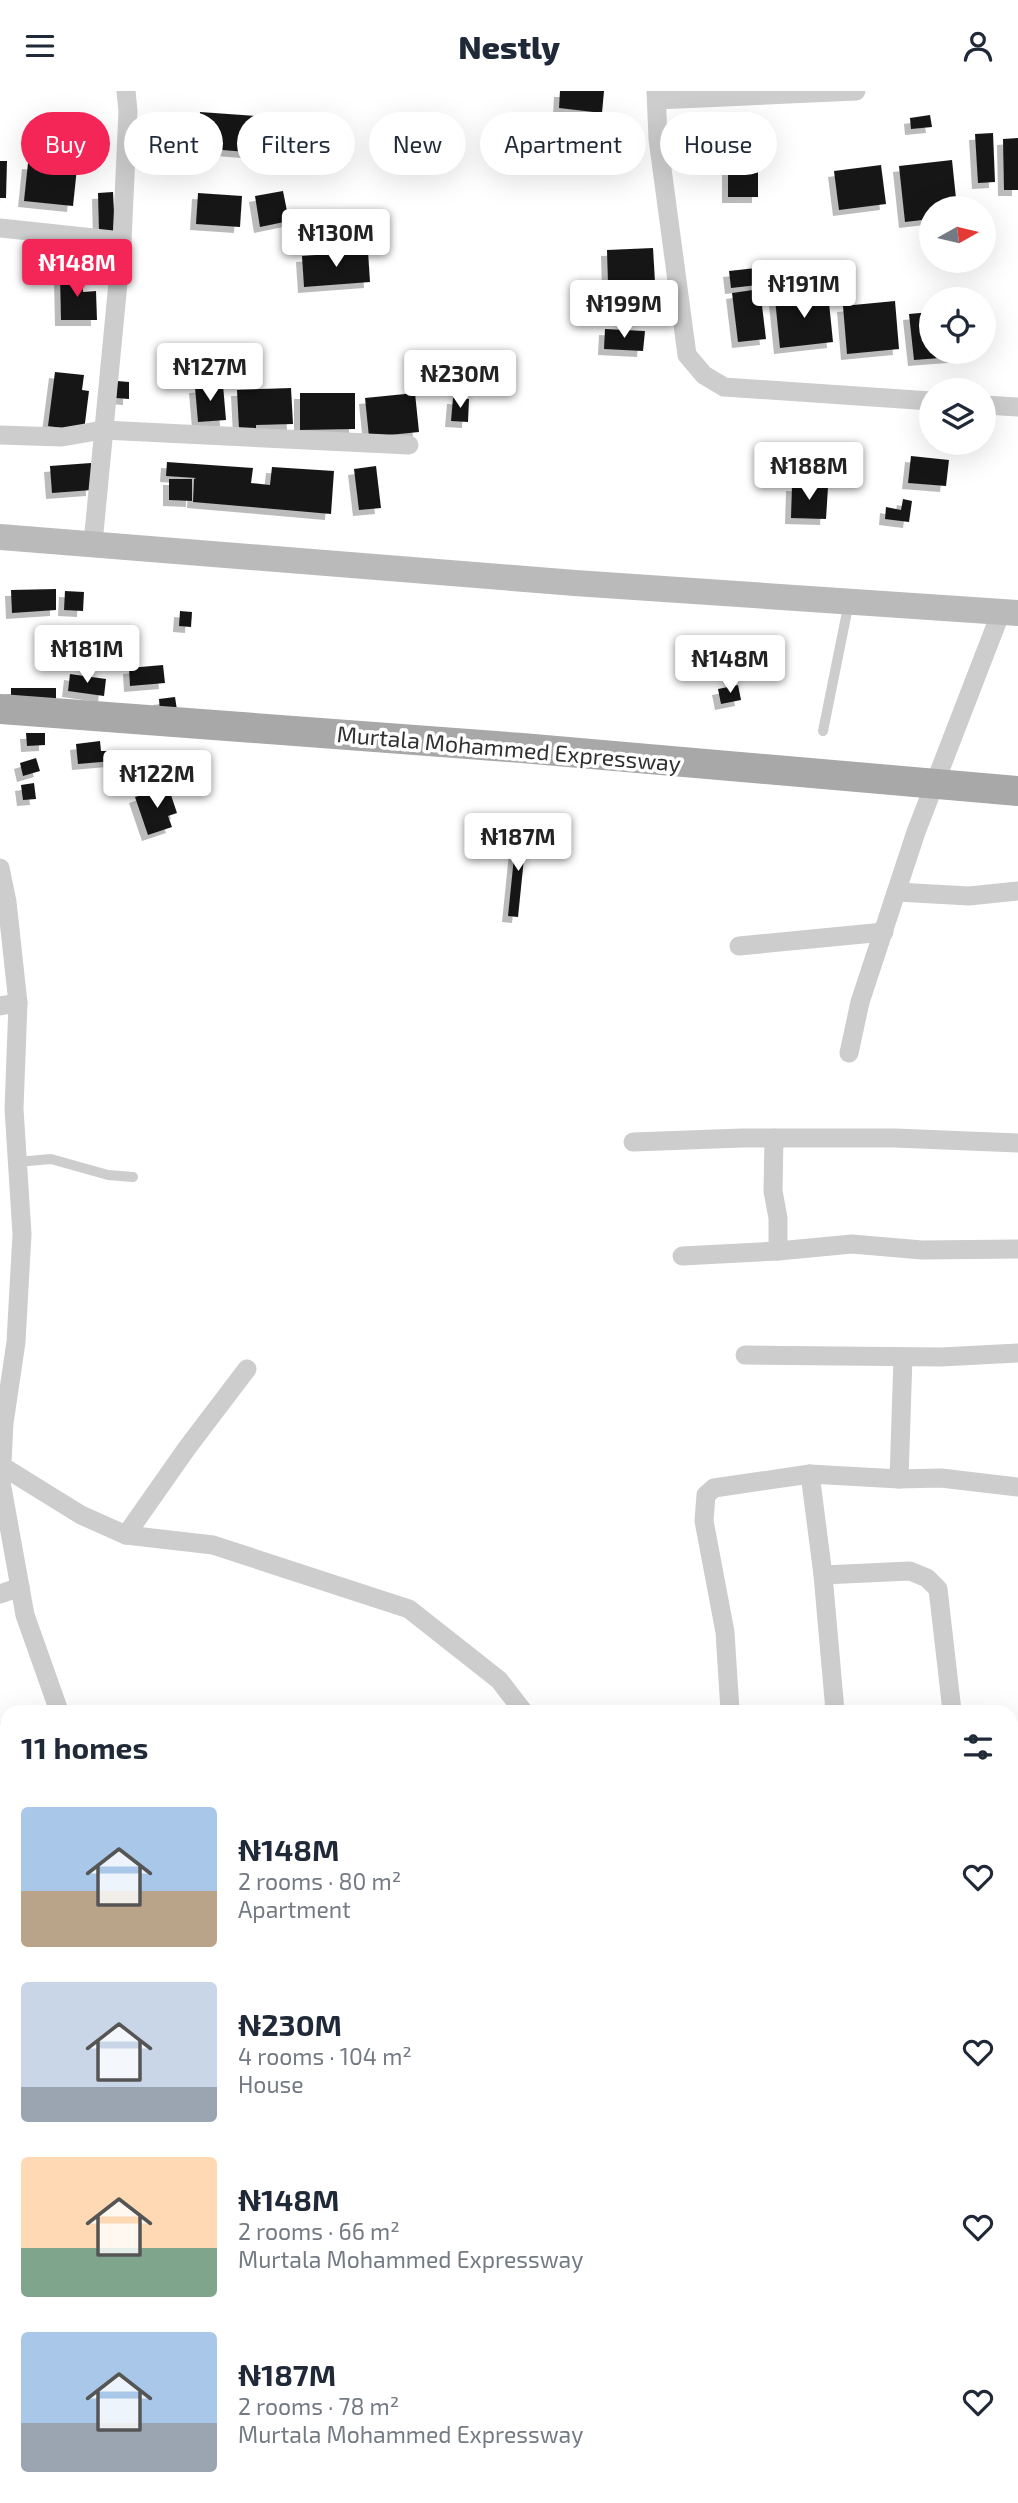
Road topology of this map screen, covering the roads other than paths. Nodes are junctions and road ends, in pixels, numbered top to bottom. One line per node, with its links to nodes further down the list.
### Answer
1 (126, 91): 5 (street)
2 (856, 91): 3 (street)
3 (657, 95): 6 (street)
4 (0, 227): 5 (street)
5 (122, 241): 9 (street)
6 (919, 400)
7 (996, 406): 8 (street)
8 (1018, 407)
9 (103, 430): 10 (street); 11 (street); 13 (street)
10 (0, 435)
11 (409, 445)
12 (0, 537): 13 (main road)
13 (93, 544): 14 (main road)
14 (849, 602): 15 (main road); 17 (lane)
15 (1009, 613): 18 (street)
16 (0, 709): 18 (main road, Murtala Mohammed Expressway)
17 (822, 731)
18 (934, 785): 19 (main road, Murtala Mohammed Expressway); 22 (street)
19 (1018, 791)
20 (0, 868): 25 (street)
21 (1018, 891): 22 (street)
22 (897, 892): 23 (street)
23 (884, 932): 24 (street); 26 (street)
24 (739, 946)
25 (9, 1005): 27 (street)
26 (849, 1053)
27 (7, 1110): 31 (street)
28 (774, 1138): 29 (street); 30 (street); 34 (street)
29 (633, 1142)
30 (1018, 1143)
31 (17, 1162): 32 (lane); 40 (street)
32 (133, 1177)
33 (1018, 1249): 34 (street)
34 (778, 1251): 35 (street)
35 (682, 1256)
36 (1018, 1353): 38 (street)
37 (745, 1355): 38 (street)
38 (903, 1357): 43 (street)
39 (247, 1369): 45 (street)
40 (2, 1421): 42 (street)
41 (810, 1474): 43 (street); 46 (street); 51 (street)
42 (1, 1477): 45 (street); 47 (street)
43 (899, 1479): 44 (street)
44 (1018, 1487)
45 (126, 1535): 50 (street)
46 (823, 1575): 52 (street); 53 (street)
47 (20, 1587): 48 (street); 49 (street)
48 (0, 1594)
49 (55, 1705)
50 (518, 1705)
51 (730, 1705)
52 (834, 1705)
53 (950, 1705)

